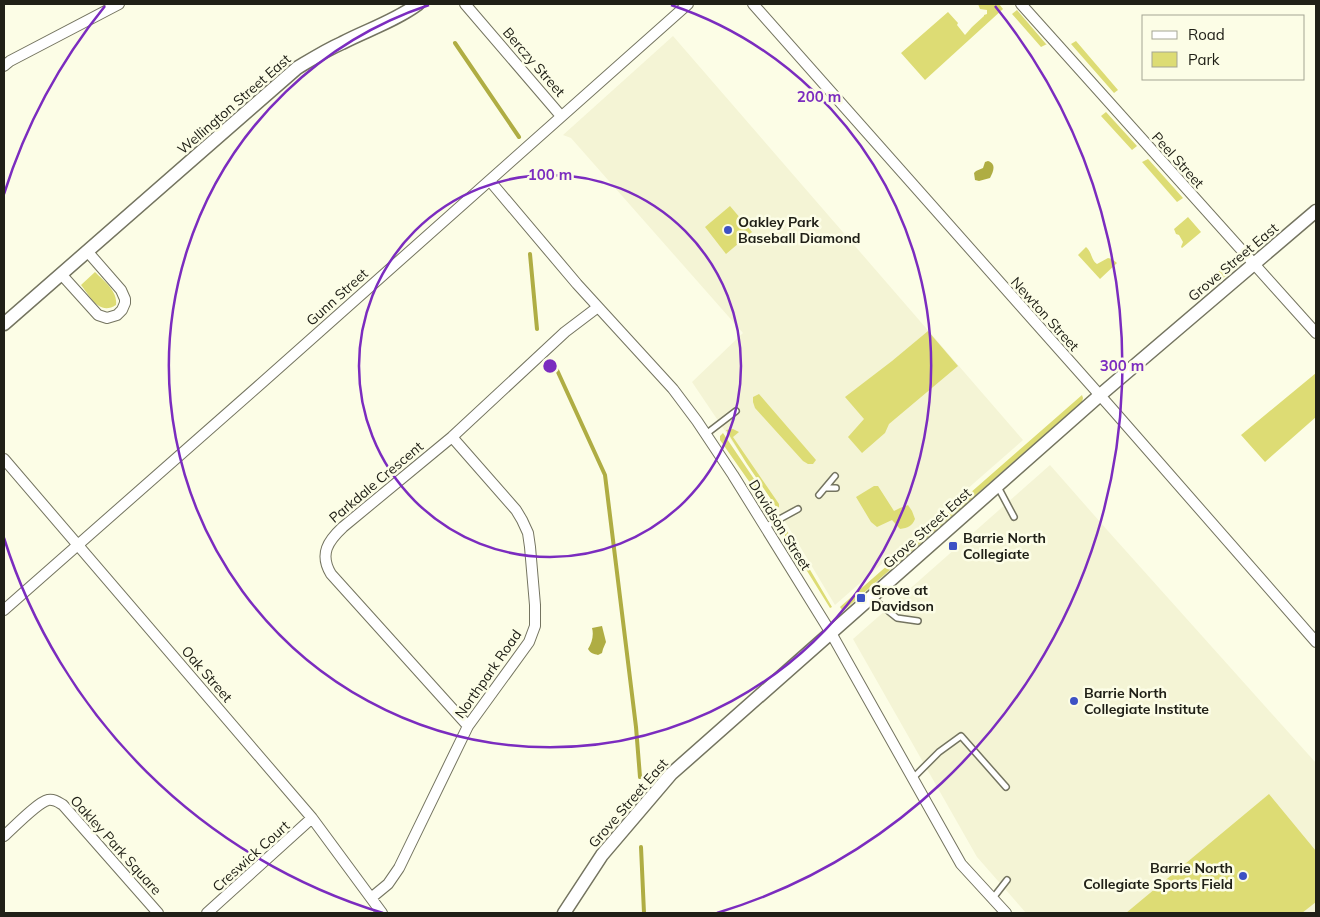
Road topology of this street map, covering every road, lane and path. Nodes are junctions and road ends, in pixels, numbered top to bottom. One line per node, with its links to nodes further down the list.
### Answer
1 (119, 4): 7 (street)
2 (418, 4): 11 (street, Wellington Street East)
3 (466, 4): 8 (street, Berczy Street)
4 (688, 4): 8 (street, Gunn Street)
5 (753, 4): 17 (street, Newton Street)
6 (1021, 4): 12 (street, Peel Street)
7 (4, 66)
8 (562, 116): 9 (street, Gunn Street)
9 (490, 180): 14 (street, Davidson Street); 30 (street, Gunn Street)
10 (1316, 211): 12 (street, Grove Street East)
11 (87, 251): 13 (street, Wellington Street East); 13 (street)
12 (1254, 264): 16 (street, Peel Street); 17 (street, Grove Street East)
13 (61, 274): 15 (street, Wellington Street East)
14 (598, 307): 19 (street, Davidson Street); 20 (street, Parkdale Crescent)
15 (4, 324)
16 (1316, 333)
17 (1099, 396): 23 (street, Grove Street East); 35 (street, Newton Street)
18 (736, 411): 19 (lane)
19 (706, 434): 29 (street, Davidson Street)
20 (452, 436): 36 (street, Northpark Road); 36 (street, Parkdale Crescent)
21 (4, 459): 30 (street, Oak Street)
22 (835, 476): 24 (lane)
23 (997, 485): 28 (lane); 31 (street, Grove Street East)
24 (826, 488): 25 (lane); 26 (lane)
25 (836, 488)
26 (819, 495)
27 (798, 509): 29 (lane)
28 (1014, 517)
29 (766, 527): 34 (street, Davidson Street)
30 (77, 545): 32 (street, Gunn Street); 39 (street, Oak Street)
31 (871, 597): 33 (lane); 34 (street, Grove Street East)
32 (4, 610)
33 (918, 621)
34 (832, 633): 37 (street, Davidson Street); 47 (street, Grove Street East)
35 (1316, 642)
36 (468, 726): 42 (street, Northpark Road)
37 (913, 778): 38 (lane); 43 (street, Davidson Street)
38 (1006, 787)
39 (312, 818): 42 (street, Oak Street); 45 (street, Creswick Court)
40 (4, 836): 44 (street, Oakley Park Square)
41 (1007, 880): 43 (lane)
42 (371, 898): 46 (street, Oak Street)
43 (993, 898): 48 (street, Davidson Street)
44 (158, 913)
45 (207, 913)
46 (382, 913)
47 (564, 913)
48 (1006, 913)

